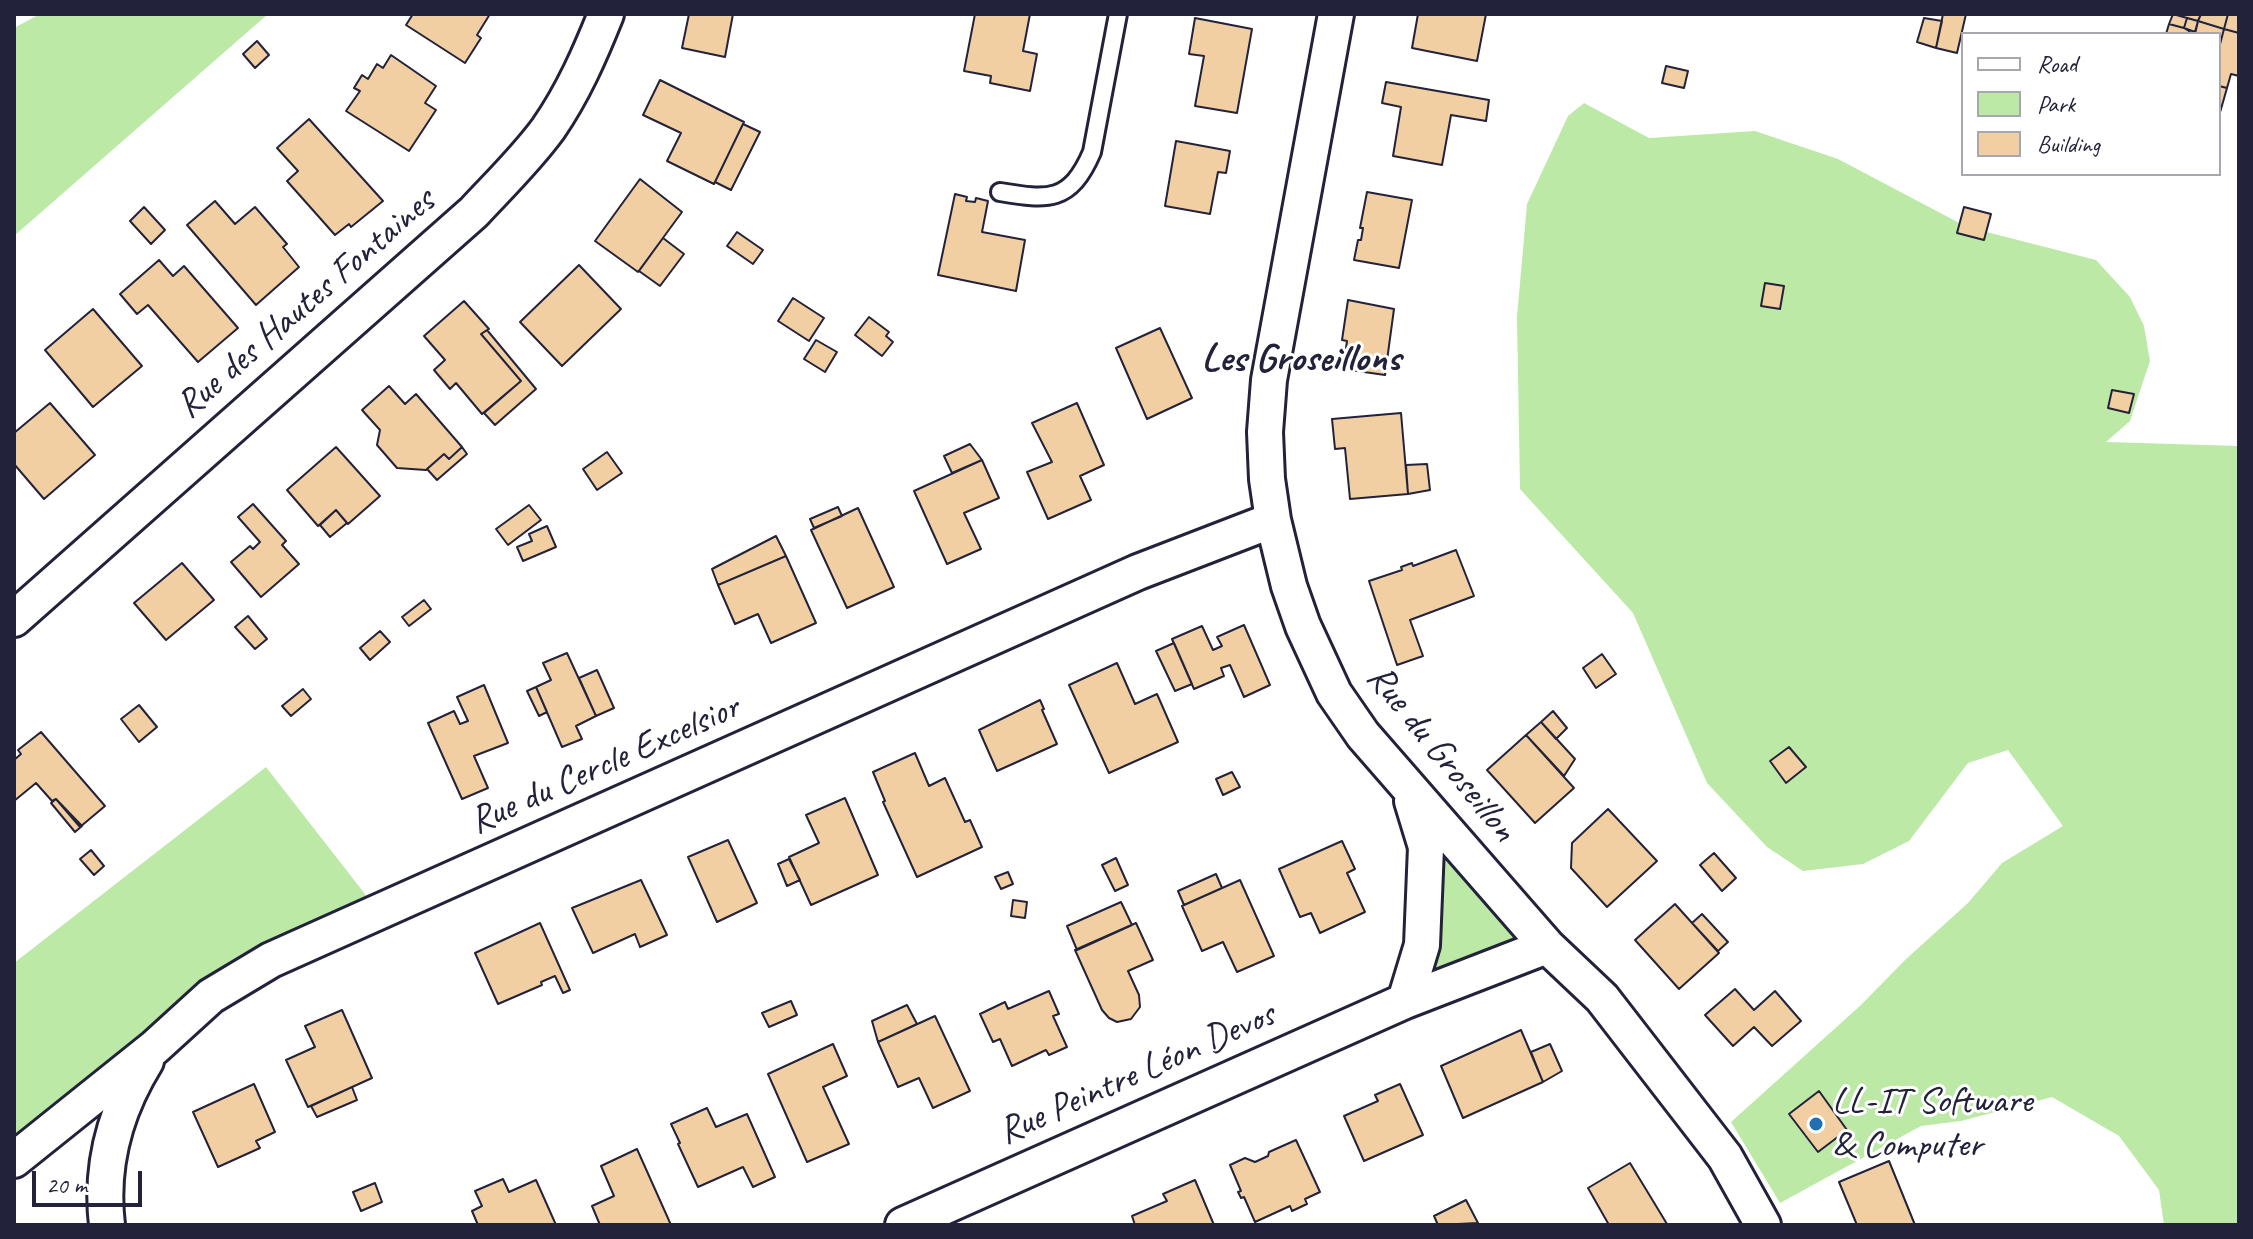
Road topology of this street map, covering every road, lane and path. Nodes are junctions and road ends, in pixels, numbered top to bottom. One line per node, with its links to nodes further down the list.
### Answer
1 (606, 14): 6 (street, Rue des Hautes Fontaines)
2 (1118, 14): 4 (lane)
3 (1336, 14): 5 (street, Rue du Groseillon)
4 (1000, 192)
5 (1273, 520): 7 (street, Rue du Groseillon); 10 (street, Rue du Cercle Excelsior)
6 (14, 619)
7 (1406, 786): 8 (street, Rue du Groseillon); 9 (street)
8 (1547, 946): 9 (street, Rue Peintre Léon Devos); 14 (street, Rue du Groseillon)
9 (1405, 1001): 13 (street, Rue Peintre Léon Devos)
10 (155, 1047): 11 (street, Rue du Cercle Excelsior); 12 (street)
11 (14, 1160)
12 (107, 1225)
13 (903, 1225)
14 (1763, 1225)

